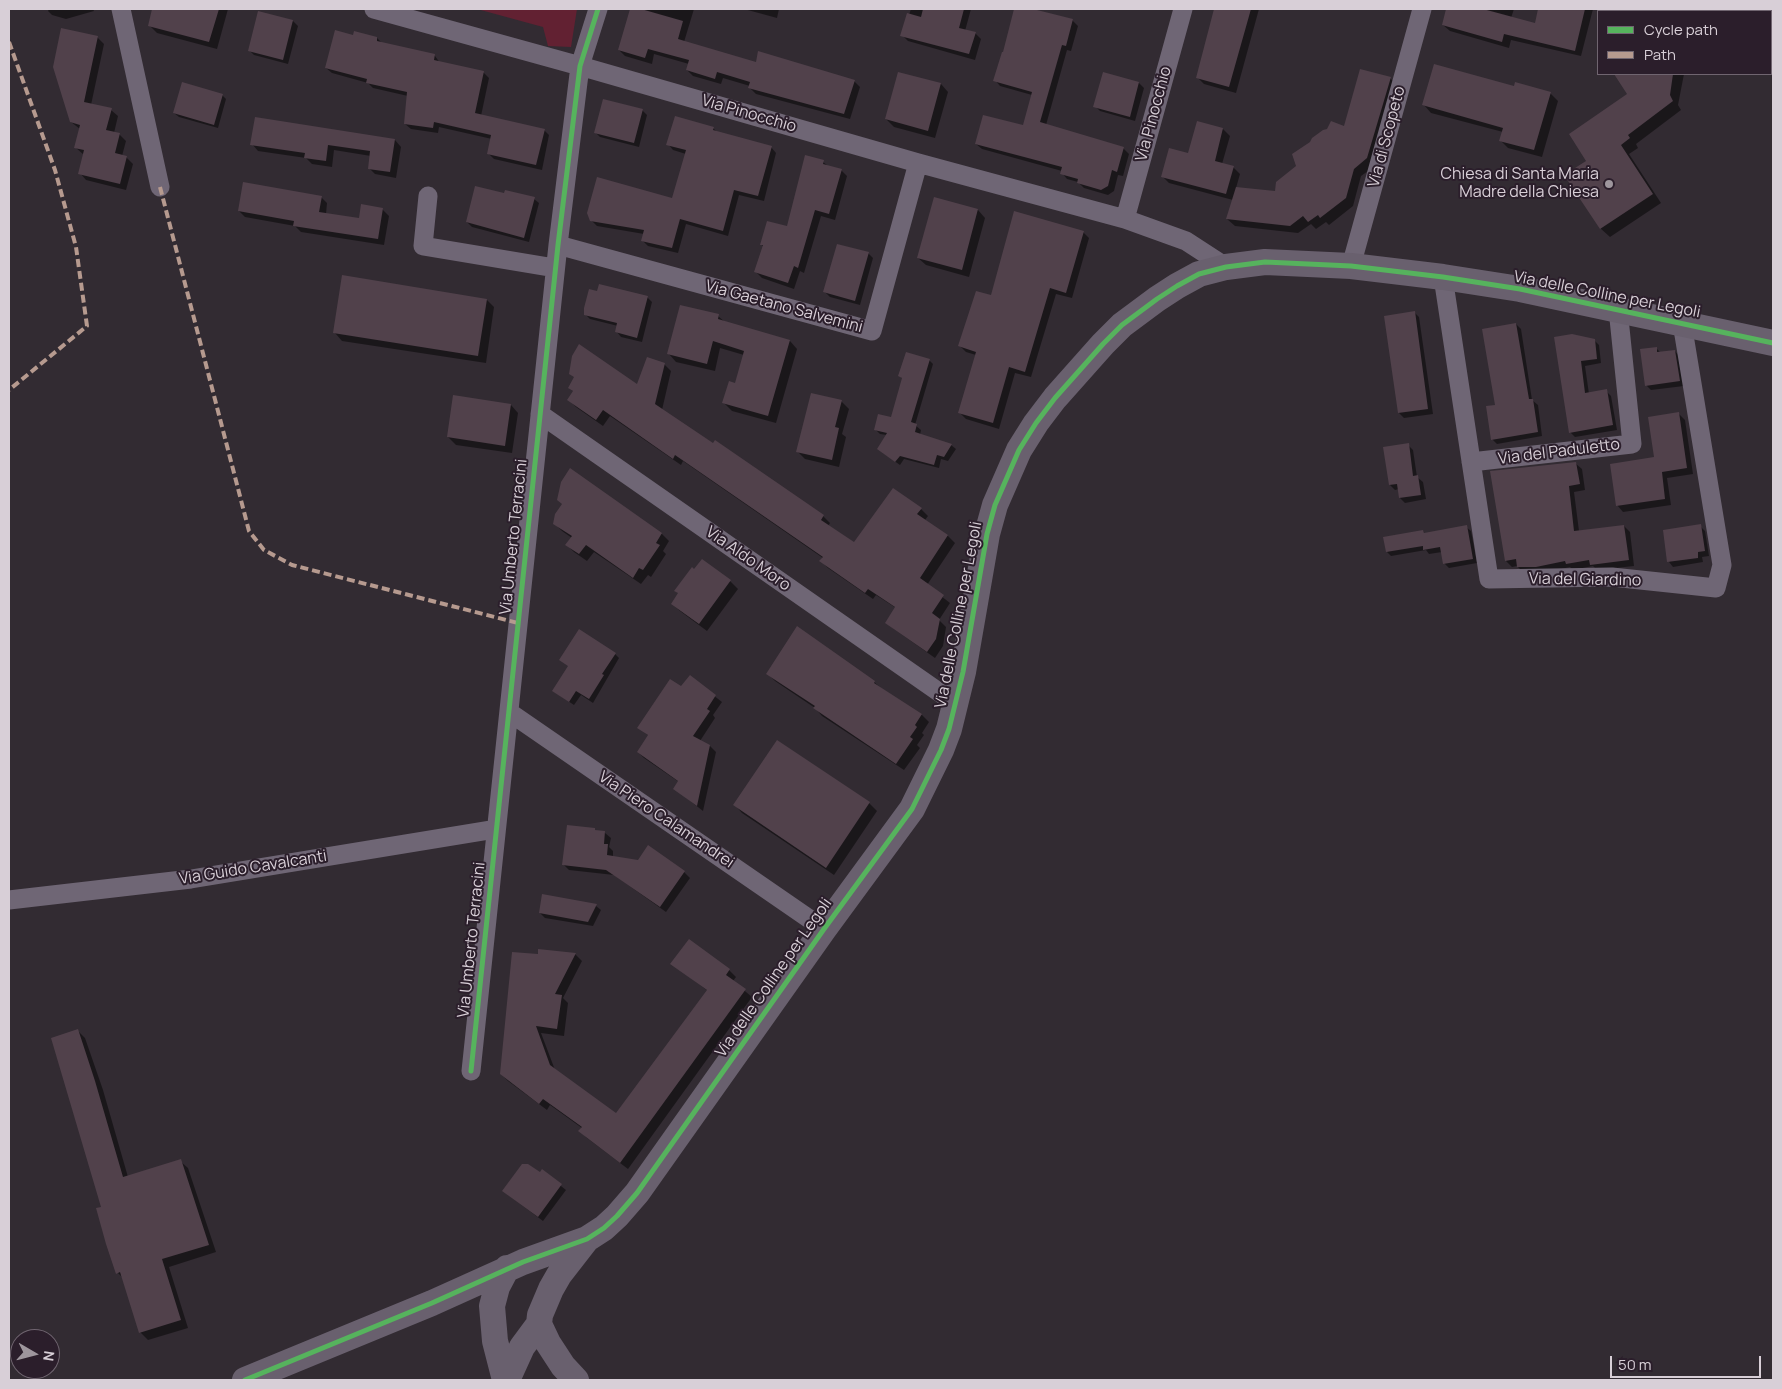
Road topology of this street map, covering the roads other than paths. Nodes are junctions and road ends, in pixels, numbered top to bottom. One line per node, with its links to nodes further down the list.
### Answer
1 (121, 9): 8 (street)
2 (374, 9): 6 (street, Via Pinocchio)
3 (598, 9): 6 (street, Via Umberto Terracini)
4 (1183, 9): 10 (street, Via Pinocchio)
5 (1422, 9): 12 (street, Via di Scopeto)
6 (580, 66): 7 (street, Via Pinocchio); 11 (street, Via Umberto Terracini)
7 (918, 163): 10 (street, Via Pinocchio); 11 (street, Via Gaetano Salvemini)
8 (160, 187)
9 (428, 196): 14 (street)
10 (1125, 219): 13 (street, Via Pinocchio)
11 (558, 245): 14 (street, Via Umberto Terracini)
12 (1351, 266): 13 (street, Via delle Colline per Legoli); 15 (street, Via delle Colline per Legoli)
13 (1226, 267): 21 (street, Via delle Colline per Legoli)
14 (556, 268): 19 (street, Via Umberto Terracini)
15 (1443, 277): 16 (street, Via delle Colline per Legoli); 20 (street, Via del Giardino)
16 (1618, 309): 17 (street, Via delle Colline per Legoli); 20 (street, Via del Paduletto)
17 (1682, 323): 18 (street, Via delle Colline per Legoli); 20 (street, Via del Giardino)
18 (1773, 343)
19 (540, 414): 21 (street, Via Aldo Moro); 22 (street, Via Umberto Terracini)
20 (1471, 462)
21 (956, 704): 25 (street, Via delle Colline per Legoli)
22 (509, 712): 23 (street, Via Umberto Terracini); 25 (street, Via Piero Calamandrei)
23 (496, 829): 24 (street, Via Guido Cavalcanti); 26 (street, Via Umberto Terracini)
24 (9, 900)
25 (824, 929): 27 (street, Via delle Colline per Legoli)
26 (471, 1071)
27 (588, 1239): 28 (street); 29 (street)
28 (507, 1268): 30 (street); 31 (street)
29 (539, 1324): 31 (street); 32 (street)
30 (245, 1380)
31 (506, 1380)
32 (576, 1380)

